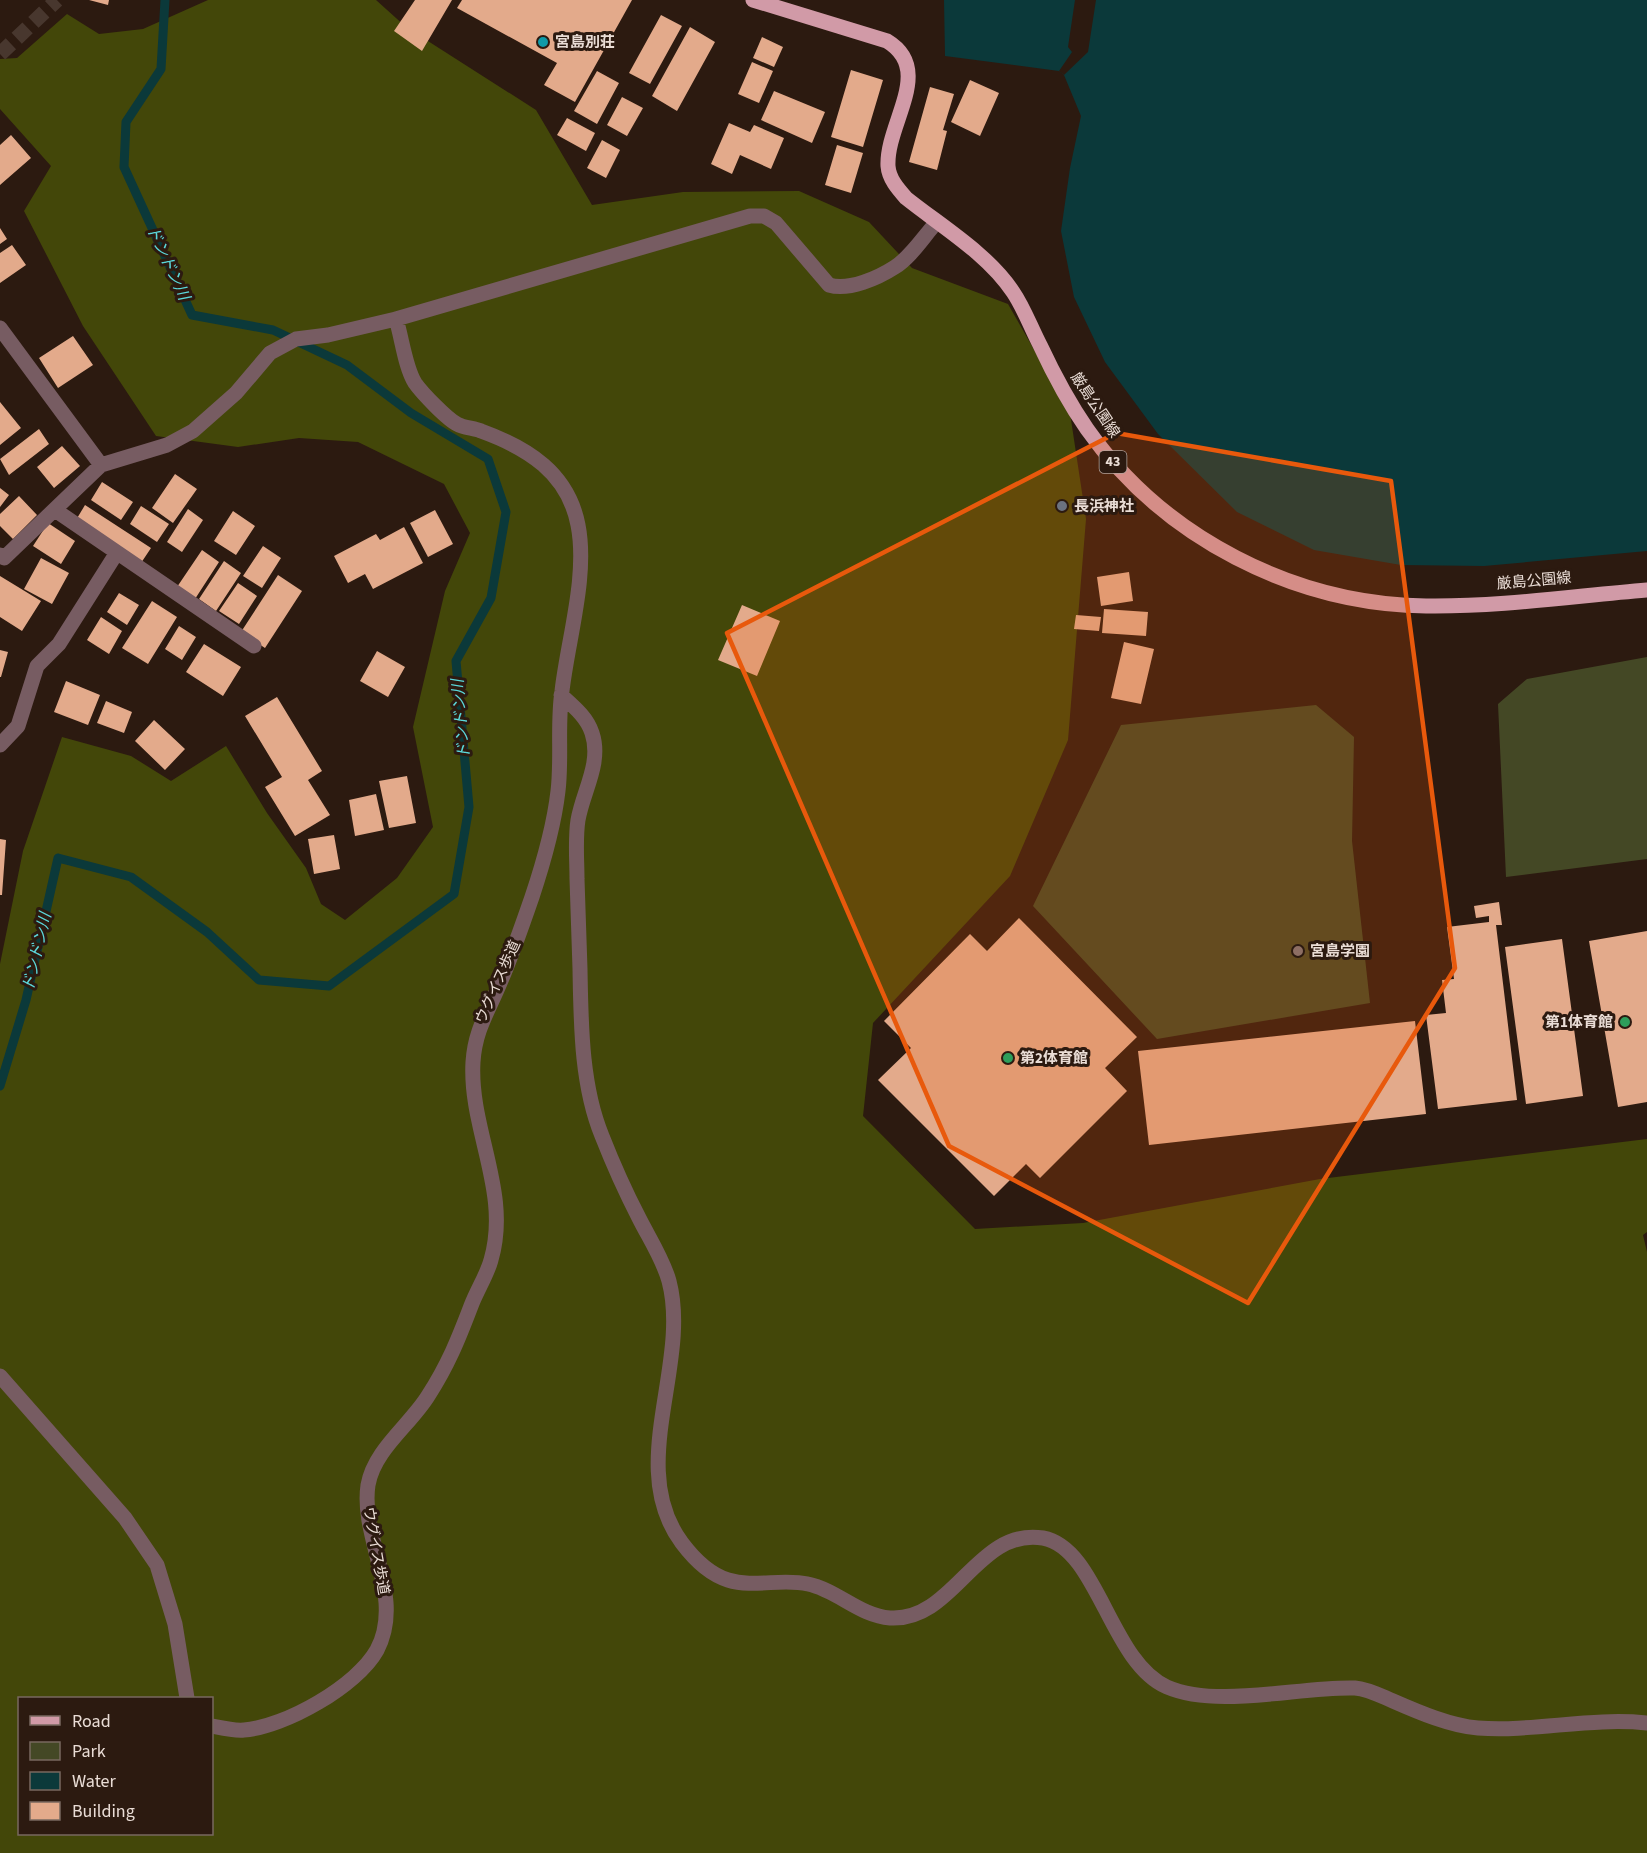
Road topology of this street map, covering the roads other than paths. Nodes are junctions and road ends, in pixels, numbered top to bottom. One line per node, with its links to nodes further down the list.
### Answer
1 (753, 0): 2 (main road, 厳島公園線 / 43)
2 (936, 223): 3 (street); 9 (main road, 厳島公園線 / 43)
3 (396, 319): 5 (street); 11 (street, ウグイス歩道)
4 (0, 328): 5 (street)
5 (101, 465): 6 (street)
6 (55, 510): 7 (street); 8 (street)
7 (117, 554): 10 (street); 12 (street)
8 (0, 555)
9 (1647, 590)
10 (254, 646)
11 (561, 695): 15 (street); 16 (street, ウグイス歩道)
12 (0, 745)
13 (0, 1376): 14 (street)
14 (187, 1697)
15 (1647, 1723)
16 (213, 1726)

